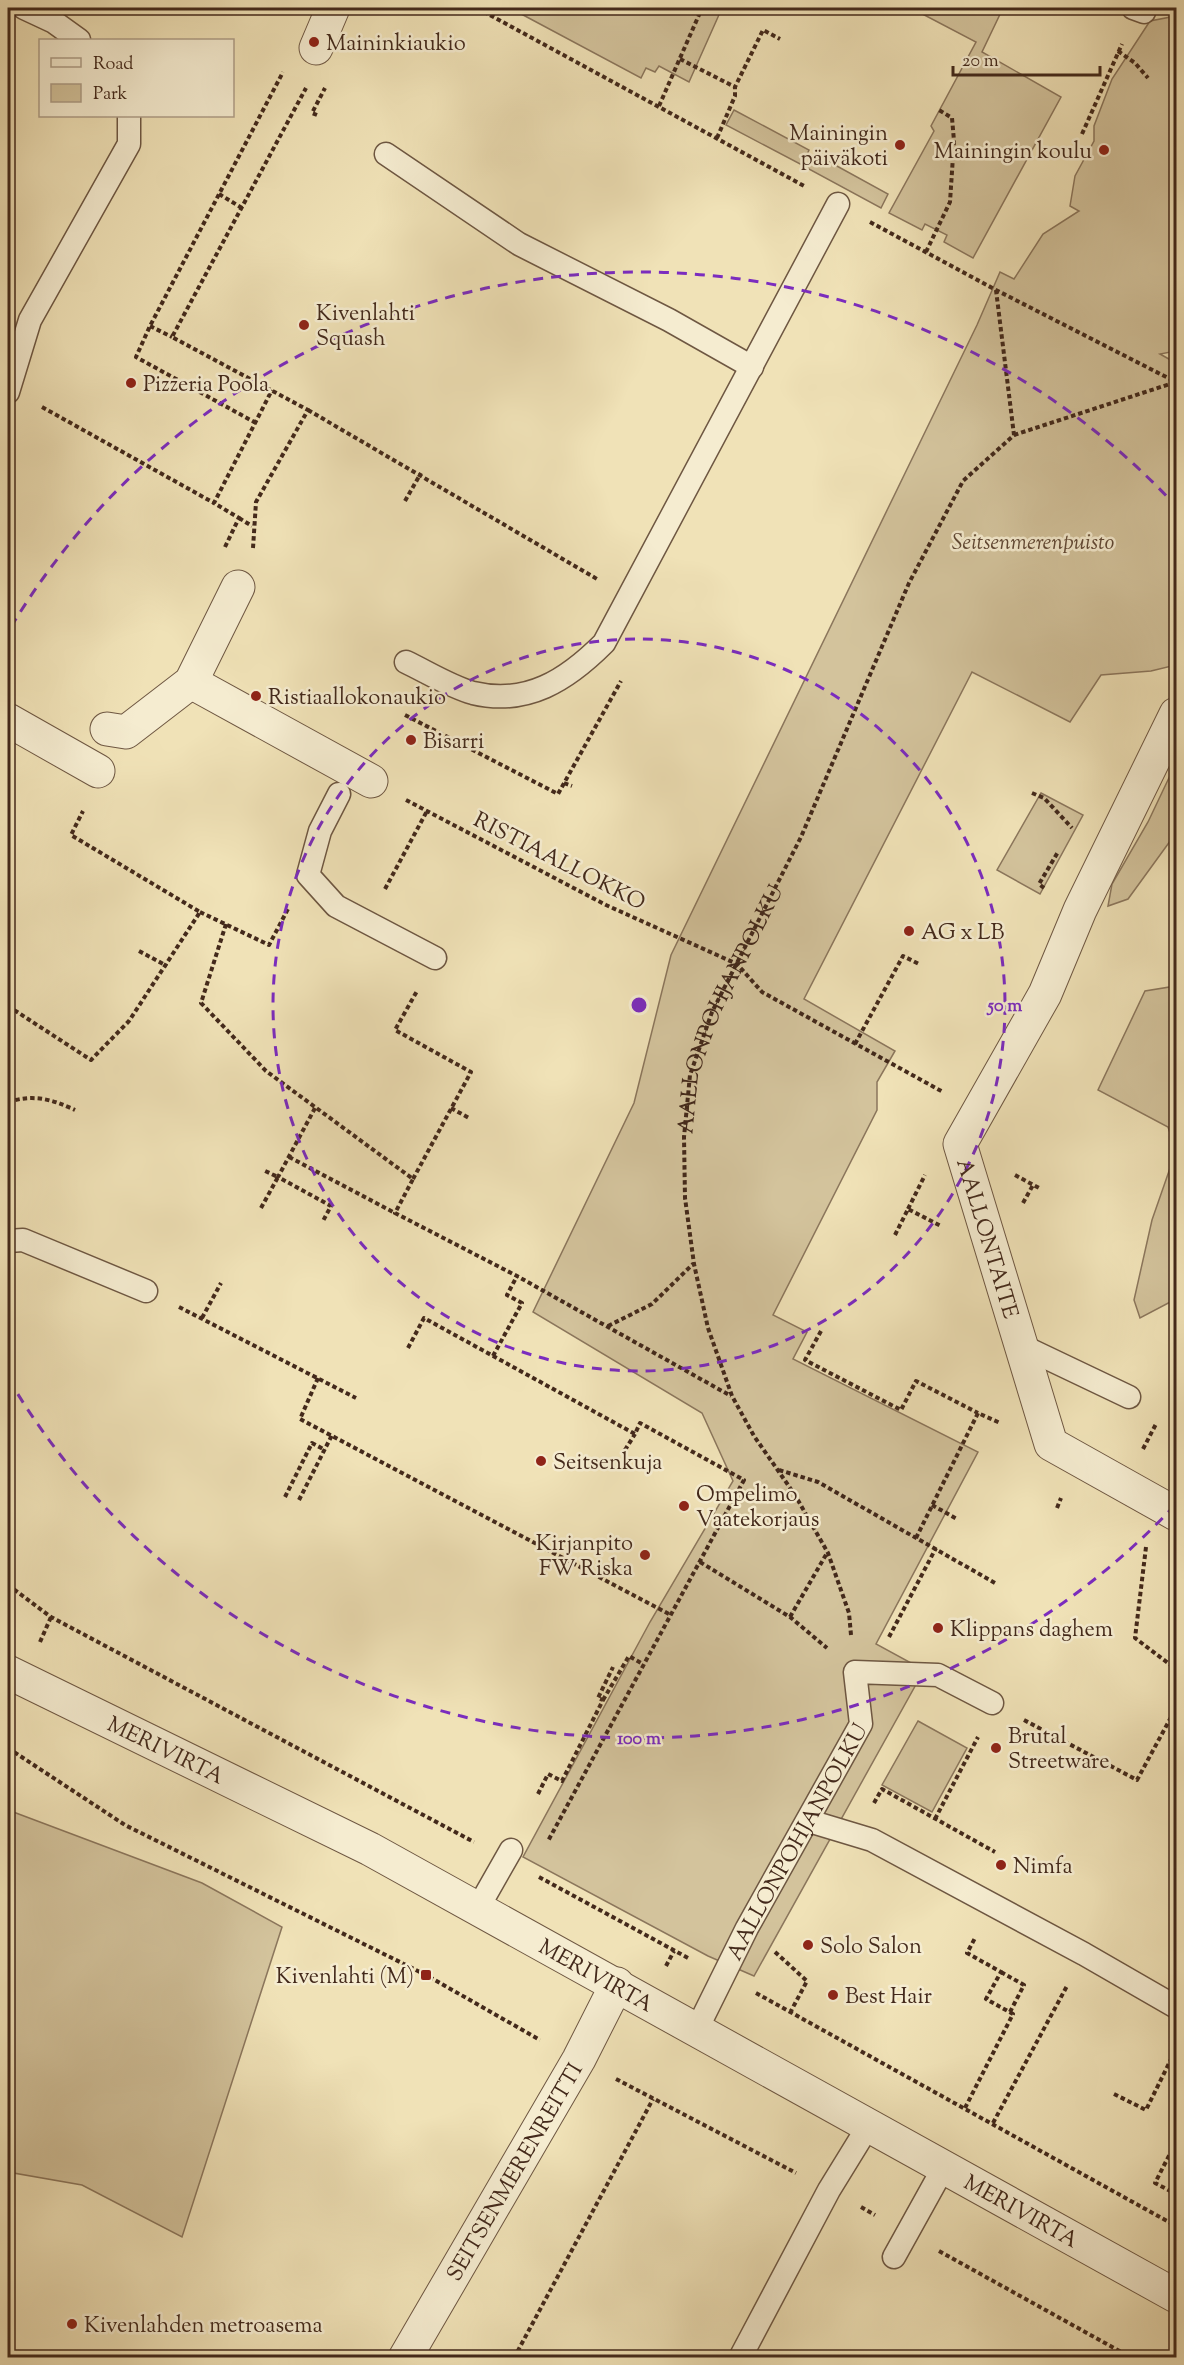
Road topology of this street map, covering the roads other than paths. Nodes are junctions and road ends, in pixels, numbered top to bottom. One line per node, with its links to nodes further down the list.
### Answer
1 (24, 8): 3 (lane)
2 (333, 8): 4 (street)
3 (78, 39)
4 (316, 48)
5 (129, 117): 9 (lane)
6 (386, 154): 8 (lane)
7 (838, 204): 8 (lane)
8 (752, 367): 11 (lane)
9 (8, 392)
10 (238, 587): 12 (street)
11 (406, 662)
12 (190, 682): 15 (street); 17 (street)
13 (1176, 714): 22 (street, AALLONTAITE)
14 (8, 720): 16 (street)
15 (107, 729)
16 (98, 771)
17 (370, 781)
18 (339, 794): 19 (lane)
19 (435, 958)
20 (8, 1241): 21 (lane)
21 (146, 1291)
22 (1022, 1346): 23 (lane); 24 (street, AALLONTAITE)
23 (1129, 1397)
24 (1176, 1514)
25 (8, 1671): 29 (street, MERIVIRTA)
26 (992, 1703): 27 (lane, AALLONPOHJANPOLKU)
27 (809, 1821): 31 (lane); 32 (lane, AALLONPOHJANPOLKU)
28 (508, 1854): 29 (lane)
29 (478, 1908): 30 (street, MERIVIRTA)
30 (617, 1984): 32 (street, MERIVIRTA); 37 (street, SEITSENMERENREITTI)
31 (1176, 2007)
32 (697, 2029): 33 (street, MERIVIRTA)
33 (869, 2125): 34 (street, MERIVIRTA); 38 (lane)
34 (945, 2165): 35 (lane); 36 (street, MERIVIRTA)
35 (894, 2257)
36 (1176, 2296)
37 (405, 2358)
38 (740, 2358)

